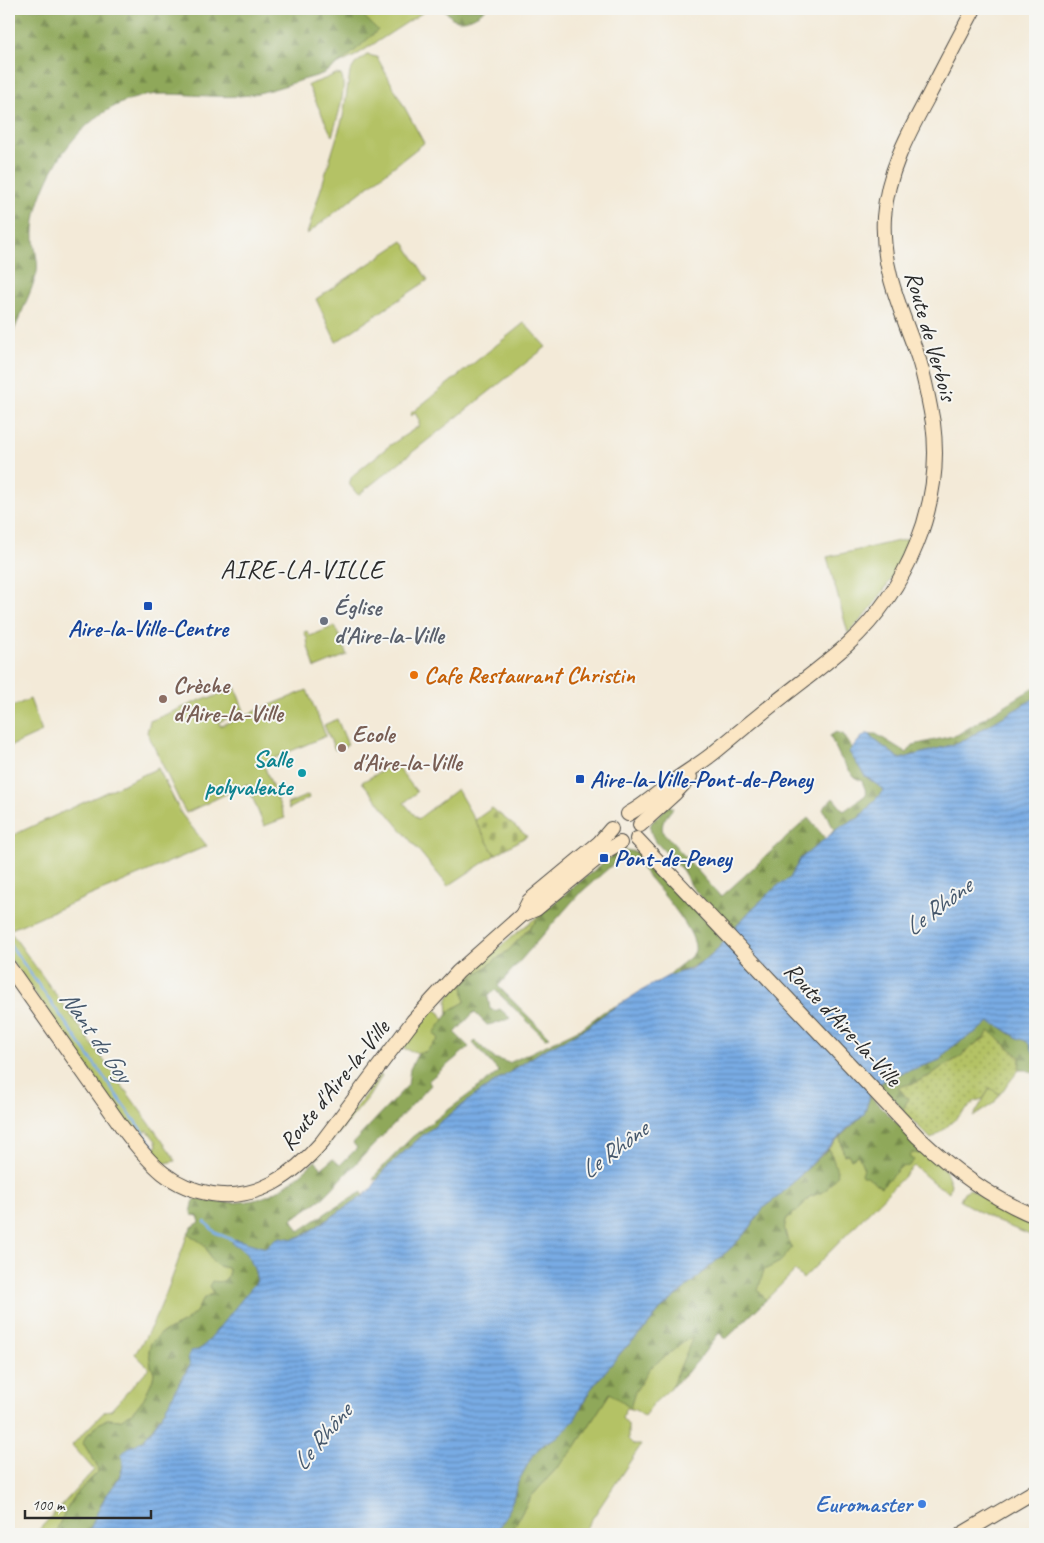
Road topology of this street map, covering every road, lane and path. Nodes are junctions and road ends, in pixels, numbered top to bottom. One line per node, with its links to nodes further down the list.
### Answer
1 (974, 9): 2 (main road, Route de Verbois)
2 (709, 756): 3 (main road, Route de Verbois); 4 (main road, Route de Verbois)
3 (628, 814): 4 (main road); 5 (main road)
4 (640, 825): 6 (main road)
5 (611, 829): 7 (main road); 8 (main road, Route d'Aire-la-Ville)
6 (637, 839): 7 (main road); 10 (main road, Route d'Aire-la-Ville)
7 (620, 843): 8 (main road, Route d'Aire-la-Ville)
8 (522, 915): 9 (main road, Route d'Aire-la-Ville)
9 (9, 967)
10 (1035, 1216)
11 (1035, 1491): 12 (main road)
12 (962, 1534)

